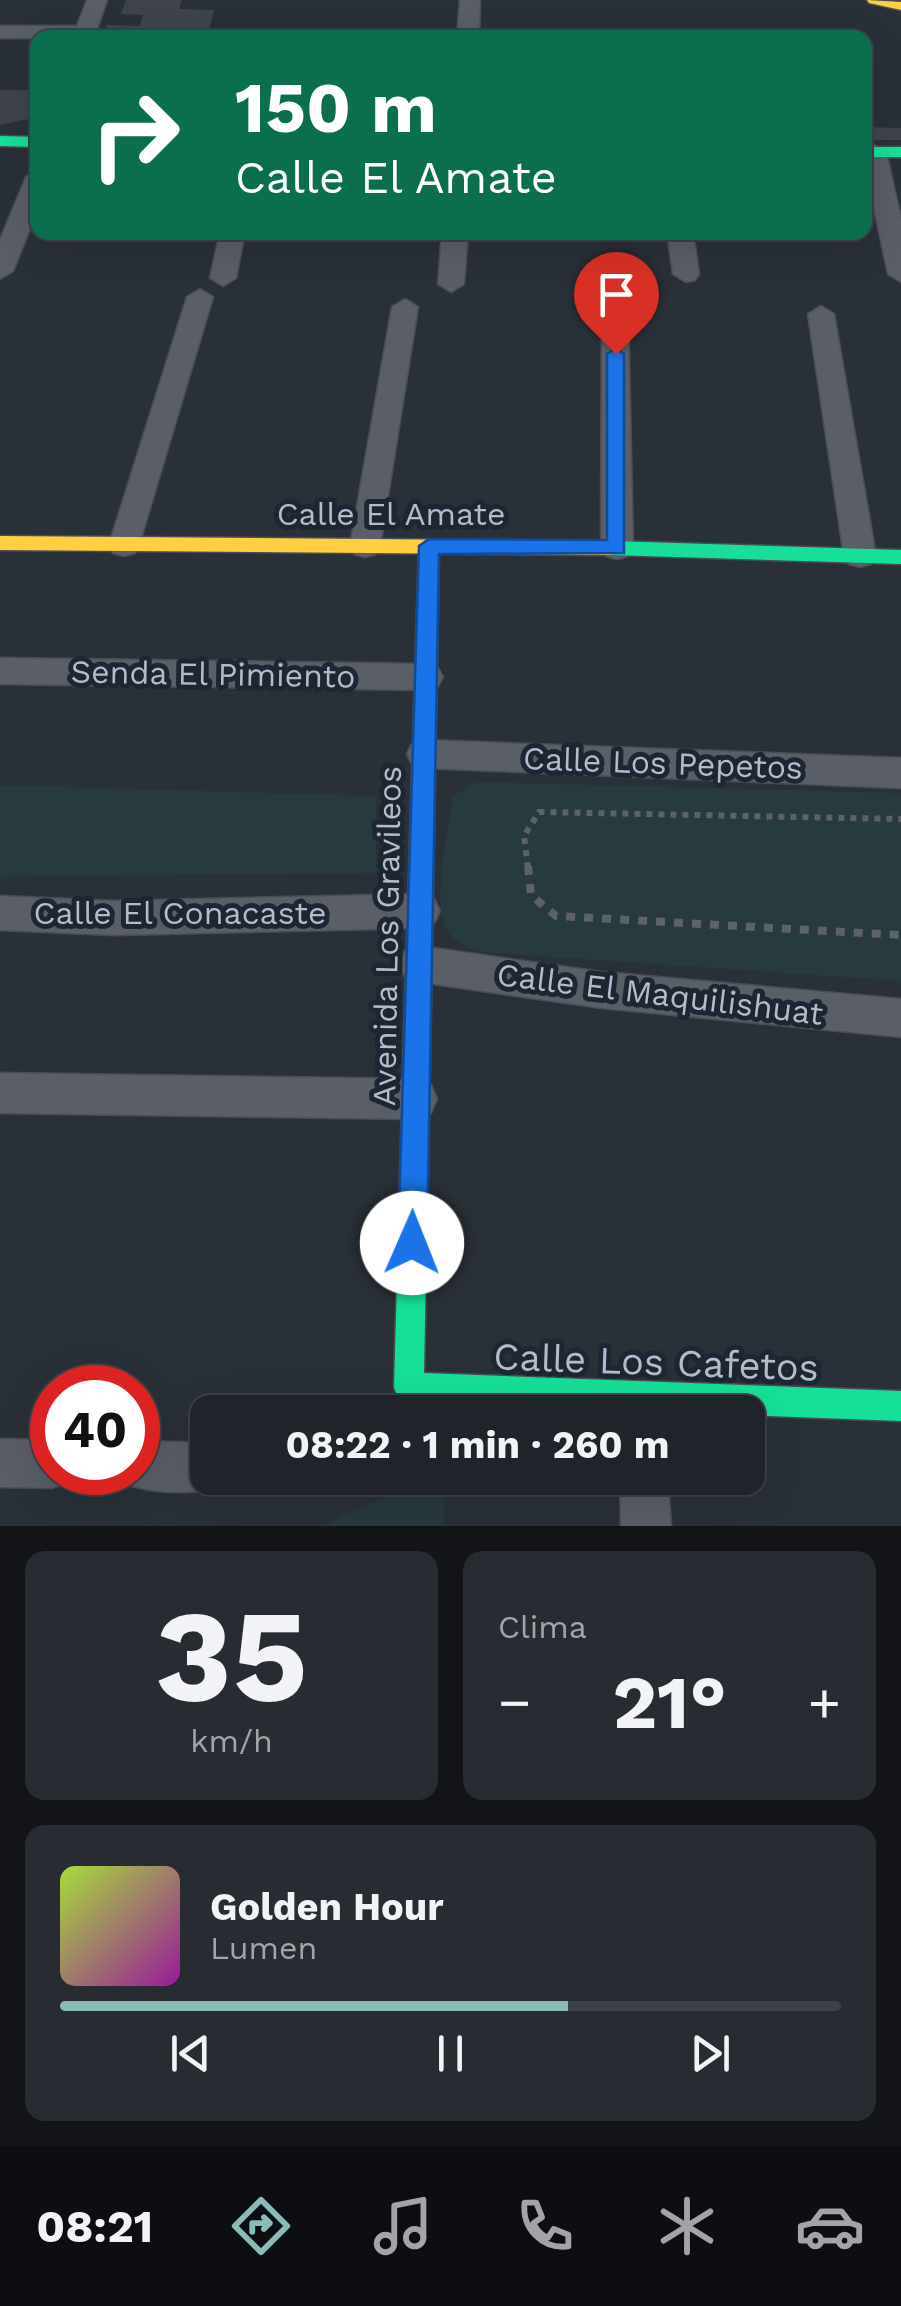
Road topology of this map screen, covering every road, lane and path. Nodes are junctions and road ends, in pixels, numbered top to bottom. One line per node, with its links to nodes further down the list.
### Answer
1 (97, 0): 5 (street)
2 (470, 0): 6 (street)
3 (874, 0): 4 (street)
4 (901, 6)
5 (85, 30)
6 (468, 30)
7 (0, 32): 8 (street)
8 (30, 33)
9 (0, 142): 10 (street)
10 (30, 142)
11 (872, 152): 12 (street)
12 (901, 152)
13 (872, 163): 20 (street)
14 (30, 197): 18 (street)
15 (231, 240): 21 (street)
16 (455, 240): 22 (street)
17 (681, 240): 19 (street)
18 (0, 271)
19 (686, 274)
20 (901, 274)
21 (223, 278)
22 (451, 284)
23 (200, 298): 28 (street)
24 (405, 307): 29 (street)
25 (615, 314): 31 (street)
26 (821, 314): 32 (street)
27 (0, 543): 28 (street, Calle El Amate)
28 (124, 545): 29 (street, Calle El Amate)
29 (365, 546): 30 (street, Calle El Amate)
30 (429, 546): 31 (street, Calle El Amate); 35 (street, Avenida Los Gravileos)
31 (617, 548): 32 (street, Calle El Amate)
32 (860, 556): 33 (street, Calle El Amate)
33 (901, 557)
34 (0, 671): 35 (street, Senda El Pimiento)
35 (426, 677): 36 (street, Avenida Los Gravileos)
36 (424, 754): 37 (street, Calle Los Pepetos); 39 (street, Avenida Los Gravileos)
37 (901, 774)
38 (901, 820): 41 (path)
39 (420, 911): 40 (street, Calle El Conacaste); 42 (street, Avenida Los Gravileos)
40 (0, 912)
41 (901, 935)
42 (419, 964): 43 (street, Calle El Maquilishuat); 45 (street, Avenida Los Gravileos)
43 (901, 1018)
44 (0, 1094): 45 (street)
45 (416, 1099): 46 (street, Avenida Los Gravileos)
46 (397, 1395)
47 (765, 1405): 48 (street, Calle Los Cafetos)
48 (901, 1406)
49 (0, 1463): 50 (street)
50 (30, 1464)
51 (160, 1466): 52 (street)
52 (190, 1467)
53 (645, 1495): 54 (street)
54 (646, 1526)

